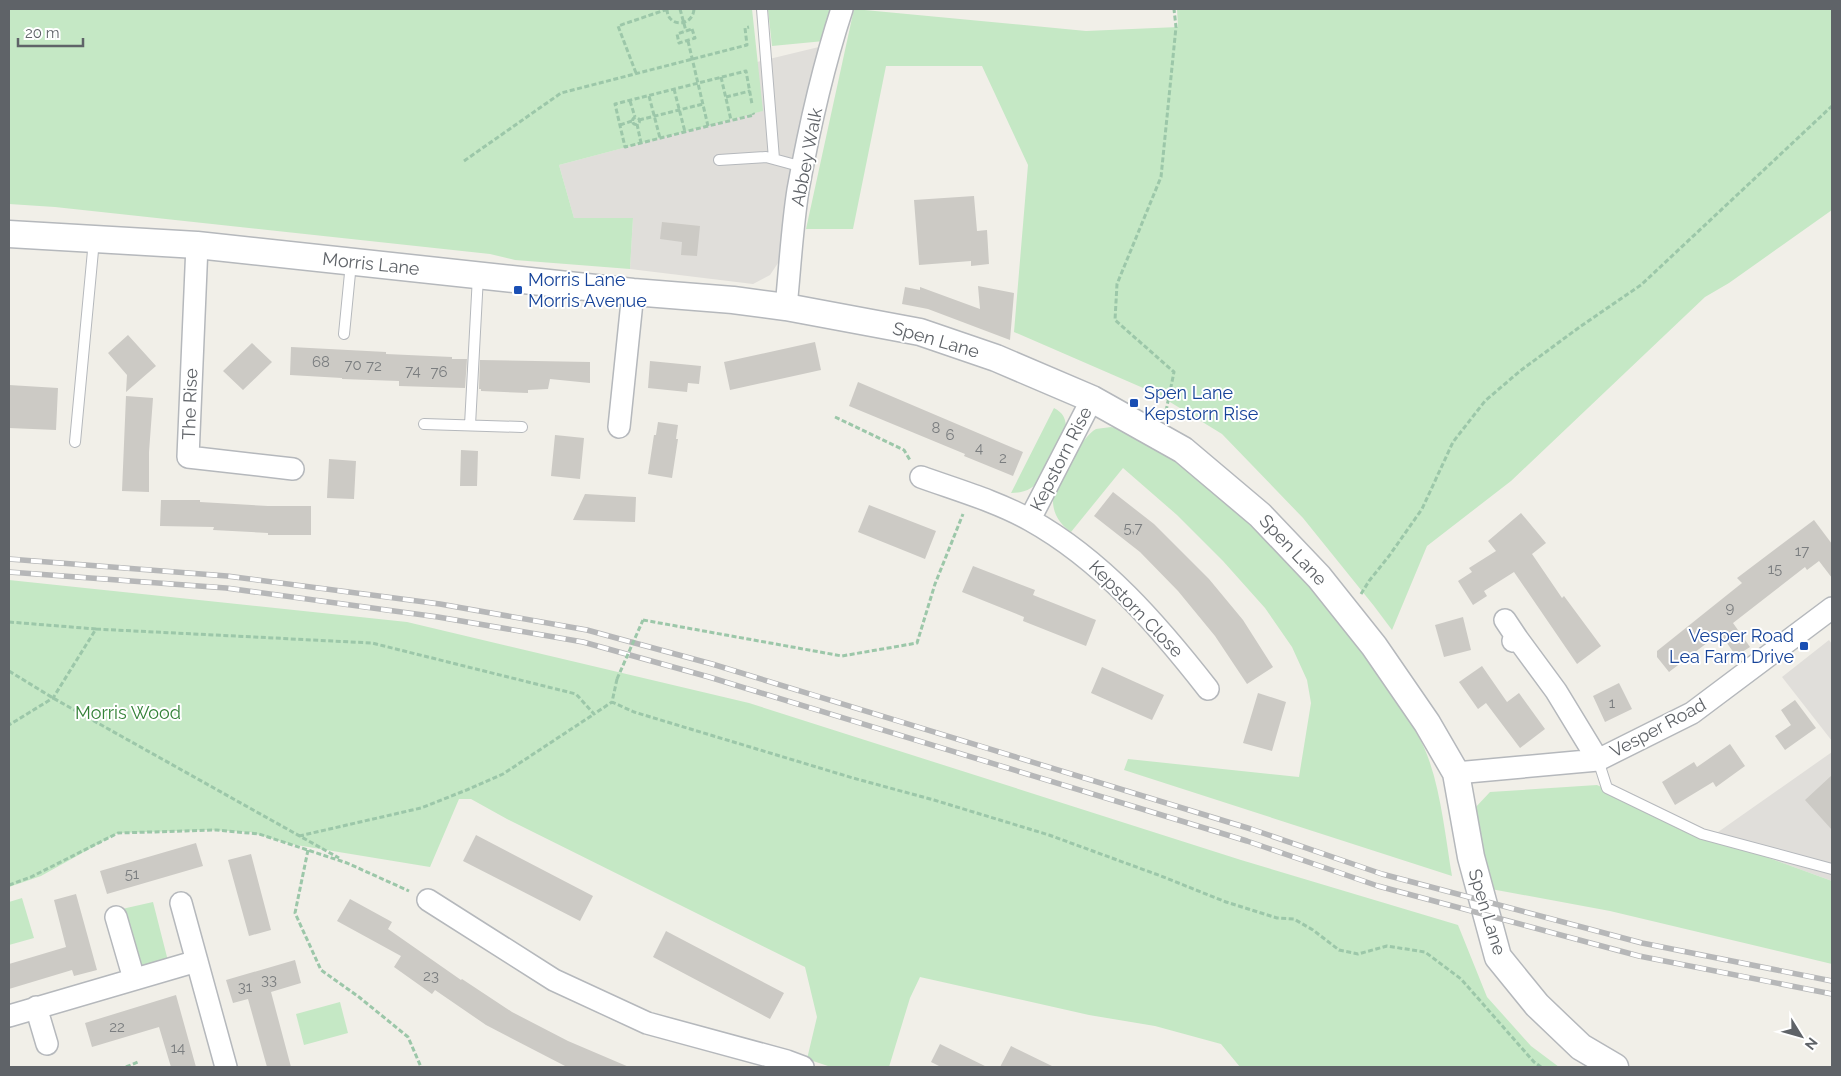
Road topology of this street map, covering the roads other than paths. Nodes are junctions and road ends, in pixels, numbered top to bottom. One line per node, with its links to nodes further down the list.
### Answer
1 (762, 9): 3 (lane)
2 (842, 9): 5 (street, Abbey Walk)
3 (774, 159): 4 (lane); 5 (lane)
4 (719, 160)
5 (803, 167): 13 (street, Abbey Walk)
6 (9, 234): 7 (street, Morris Lane)
7 (94, 240): 8 (street, Morris Lane); 20 (lane)
8 (197, 246): 9 (street, Morris Lane); 21 (street, The Rise)
9 (351, 262): 10 (street, Morris Lane); 14 (lane)
10 (478, 275): 11 (street, Morris Lane); 17 (lane)
11 (633, 292): 12 (street, Morris Lane); 19 (street)
12 (732, 300): 13 (street, Spen Lane)
13 (786, 307): 15 (street, Spen Lane)
14 (344, 334)
15 (1092, 399): 23 (street, Kepstorn Rise); 28 (street, Spen Lane)
16 (424, 424): 17 (lane)
17 (470, 425): 18 (lane)
18 (522, 427)
19 (619, 427)
20 (75, 442)
21 (293, 469)
22 (921, 477): 23 (street, Kepstorn Close)
23 (1030, 519): 26 (street, Kepstorn Close)
24 (1832, 608): 27 (street, Vesper Road)
25 (1505, 620): 27 (street)
26 (1208, 689)
27 (1598, 760): 28 (street, Vesper Road); 29 (lane)
28 (1456, 773): 40 (street, Spen Lane)
29 (1832, 869)
30 (428, 900): 39 (street)
31 (182, 903): 33 (street)
32 (116, 917): 34 (street)
33 (197, 961): 34 (street); 38 (street)
34 (134, 979): 35 (street)
35 (36, 1008): 36 (street); 37 (street)
36 (9, 1016)
37 (47, 1044)
38 (226, 1067)
39 (804, 1067)
40 (1615, 1067)

